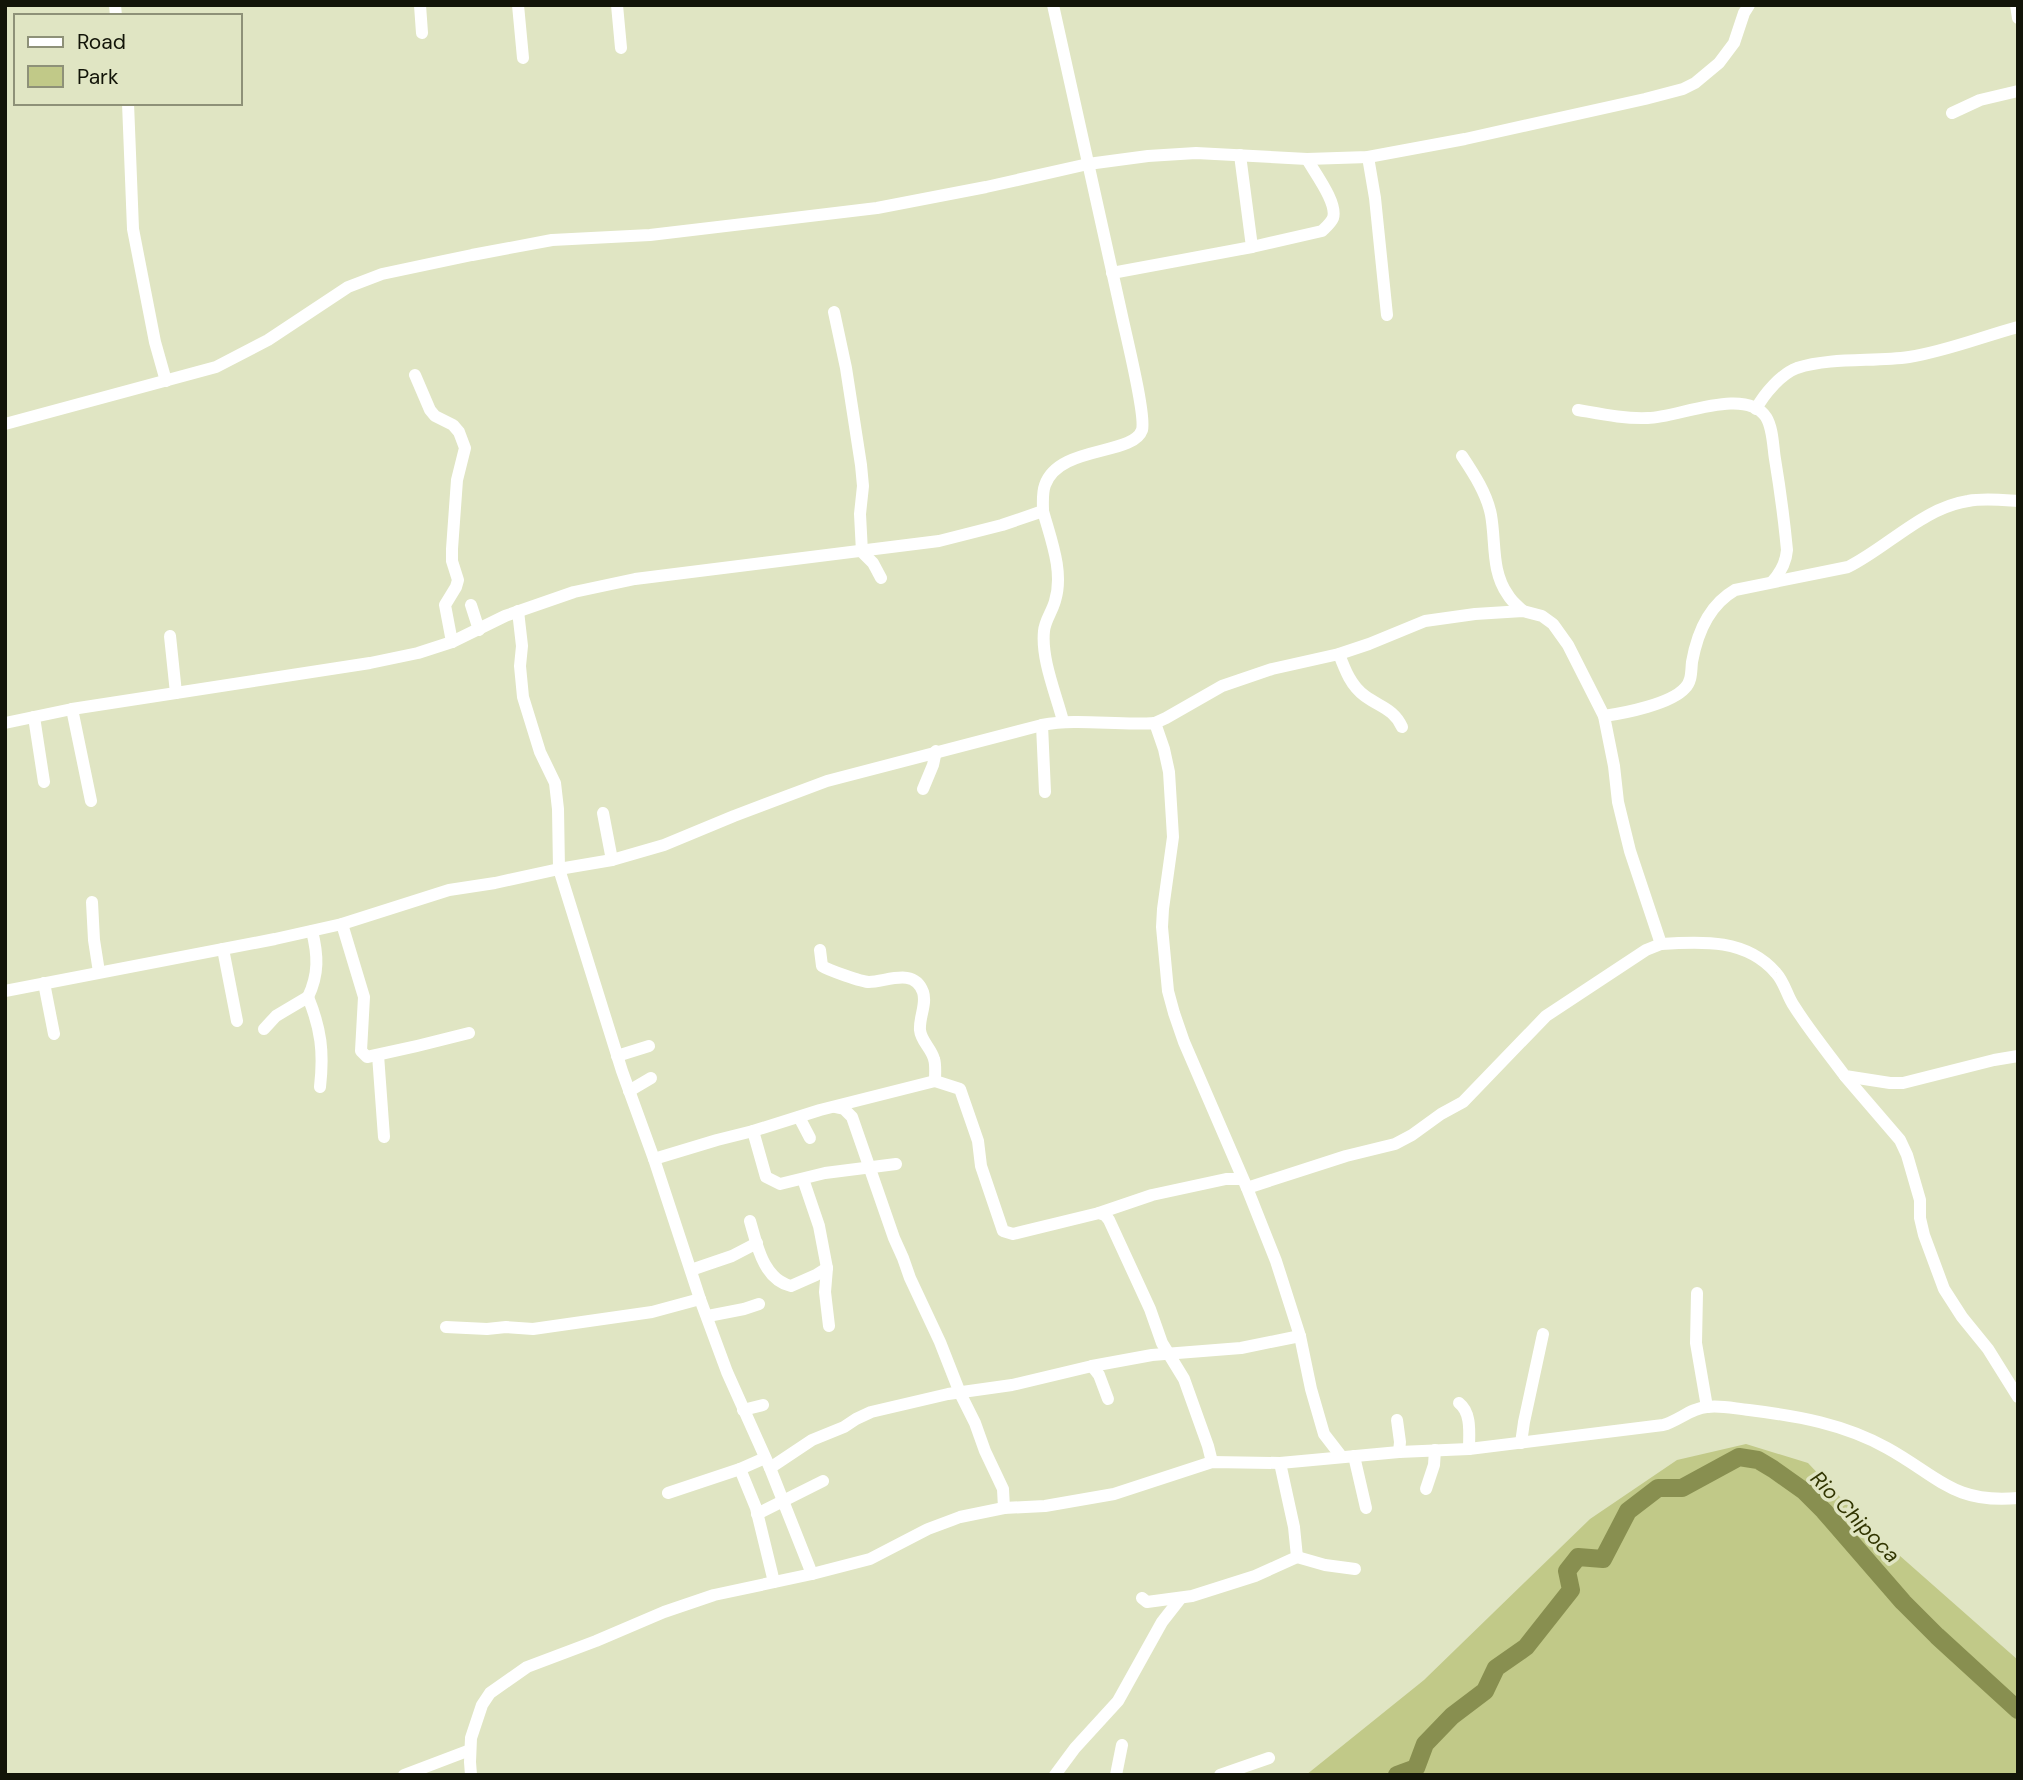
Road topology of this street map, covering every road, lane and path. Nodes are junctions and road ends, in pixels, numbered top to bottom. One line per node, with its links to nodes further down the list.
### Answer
1 (421, 5): 8 (street)
2 (518, 5): 10 (street)
3 (617, 5): 9 (street)
4 (1053, 5): 17 (street)
5 (1749, 5): 15 (street)
6 (2016, 5): 7 (street)
7 (2018, 18)
8 (422, 33)
9 (621, 47)
10 (523, 58)
11 (2018, 91): 13 (street)
12 (128, 105): 24 (street)
13 (1952, 113)
14 (1240, 155): 16 (street); 17 (street); 18 (street)
15 (1368, 157): 16 (street); 21 (street)
16 (1307, 159): 18 (street)
17 (1088, 164): 19 (street); 24 (street)
18 (1252, 247): 19 (street)
19 (1112, 273): 30 (street)
20 (834, 312): 31 (street)
21 (1387, 315)
22 (2018, 327): 25 (street)
23 (415, 375): 41 (street)
24 (166, 382): 27 (street)
25 (1756, 409): 26 (street); 33 (street)
26 (1578, 410)
27 (5, 424)
28 (1462, 456): 34 (street)
29 (2018, 501): 33 (street)
30 (1044, 512): 31 (street); 47 (street)
31 (862, 552): 32 (street); 36 (street)
32 (881, 578)
33 (1772, 582): 45 (street)
34 (1508, 597): 37 (street); 38 (street)
35 (471, 605): 39 (street)
36 (518, 611): 39 (street); 59 (street)
37 (1523, 611): 38 (street); 45 (street)
38 (1503, 612): 42 (street)
39 (479, 630): 41 (street)
40 (170, 636): 43 (street)
41 (452, 642): 43 (street)
42 (1339, 654): 49 (street); 51 (street)
43 (176, 693): 44 (street)
44 (72, 709): 46 (street); 56 (street)
45 (1604, 716): 63 (street)
46 (34, 718): 48 (street); 53 (street)
47 (1063, 721): 49 (street); 50 (street)
48 (5, 723)
49 (1155, 723): 94 (street)
50 (1042, 725): 52 (street); 55 (street)
51 (1402, 727)
52 (936, 751): 54 (street); 58 (street)
53 (44, 782)
54 (923, 789)
55 (1045, 792)
56 (91, 801)
57 (603, 813): 58 (street)
58 (612, 860): 59 (street)
59 (559, 869): 61 (street); 76 (street)
60 (92, 902): 66 (street)
61 (342, 924): 62 (street); 75 (street)
62 (312, 931): 64 (street); 69 (street)
63 (1661, 944): 78 (street); 94 (street)
64 (223, 949): 66 (street); 70 (street)
65 (820, 950): 80 (street)
66 (99, 972): 67 (street)
67 (44, 983): 68 (street); 73 (street)
68 (5, 991)
69 (309, 997): 71 (street); 81 (street)
70 (237, 1021)
71 (264, 1029)
72 (469, 1033): 75 (street)
73 (54, 1034)
74 (649, 1046): 76 (street)
75 (378, 1055): 88 (street)
76 (617, 1056): 82 (street)
77 (2018, 1056): 78 (street)
78 (1845, 1076): 111 (street)
79 (651, 1077): 82 (street)
80 (935, 1081): 83 (street); 95 (street)
81 (320, 1087)
82 (629, 1091): 90 (street)
83 (860, 1101): 84 (street); 86 (street)
84 (835, 1107): 85 (street); 86 (street)
85 (799, 1117): 87 (street); 89 (street)
86 (852, 1117): 92 (street)
87 (753, 1131): 90 (street); 93 (street)
88 (384, 1137)
89 (810, 1138)
90 (654, 1159): 99 (street)
91 (896, 1164): 92 (street)
92 (868, 1167): 93 (street); 110 (street)
93 (803, 1180): 98 (street)
94 (1245, 1183): 95 (street); 107 (street)
95 (1099, 1213): 108 (street)
96 (750, 1221): 97 (street)
97 (757, 1243): 98 (street); 99 (street)
98 (827, 1268): 104 (street)
99 (691, 1270): 101 (street)
100 (1697, 1293): 115 (street)
101 (701, 1299): 103 (street); 105 (street)
102 (759, 1304): 103 (street)
103 (708, 1316): 116 (street)
104 (829, 1326)
105 (446, 1327)
106 (1544, 1334): 119 (street)
107 (1300, 1336): 108 (street); 118 (street)
108 (1169, 1353): 109 (street); 125 (street)
109 (1092, 1366): 110 (street); 112 (street)
110 (954, 1393): 126 (street); 134 (street)
111 (2018, 1397)
112 (1108, 1399)
113 (1459, 1402): 120 (street)
114 (763, 1405): 116 (street)
115 (1707, 1407): 119 (street); 132 (street)
116 (743, 1410): 126 (street)
117 (1397, 1420): 122 (street)
118 (1324, 1434): 123 (street); 124 (street)
119 (1521, 1443): 120 (street)
120 (1469, 1449): 121 (street)
121 (1435, 1450): 122 (street); 130 (street)
122 (1399, 1452): 123 (street)
123 (1348, 1456): 124 (street); 135 (street)
124 (1315, 1459): 127 (street)
125 (1212, 1462): 127 (street); 134 (street)
126 (767, 1463): 128 (street); 133 (street)
127 (1280, 1463): 137 (street)
128 (740, 1469): 131 (street); 136 (street)
129 (823, 1481): 133 (street)
130 (1426, 1489)
131 (668, 1493)
132 (2018, 1498)
133 (784, 1502): 136 (street); 139 (street)
134 (1004, 1508): 139 (street)
135 (1366, 1508)
136 (757, 1514): 140 (street)
137 (1297, 1557): 138 (street); 142 (street)
138 (1355, 1569)
139 (812, 1574): 140 (street)
140 (774, 1582): 144 (street)
141 (1142, 1598): 142 (street)
142 (1180, 1599): 148 (street)
143 (1122, 1745): 149 (street)
144 (470, 1750): 146 (street); 147 (street)
145 (1269, 1758): 150 (street)
146 (404, 1775)
147 (471, 1775)
148 (1055, 1775)
149 (1115, 1775)
150 (1220, 1775)

